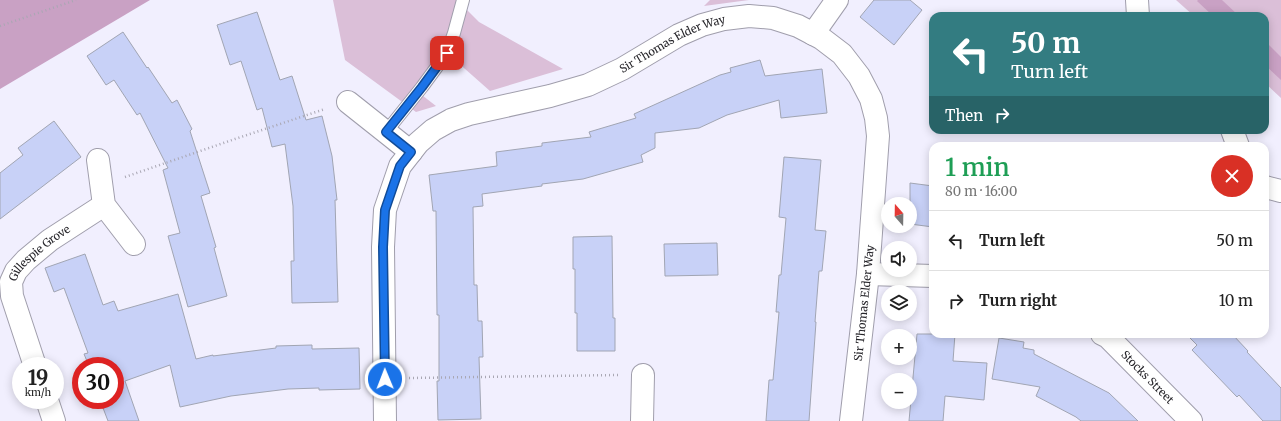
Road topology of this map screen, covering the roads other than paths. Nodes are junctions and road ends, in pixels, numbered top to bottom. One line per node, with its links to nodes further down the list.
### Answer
1 (463, 0): 7 (lane)
2 (837, 0): 5 (street)
3 (1137, 0): 4 (street)
4 (1138, 12)
5 (813, 34): 8 (street, Sir Thomas Elder Way); 14 (street, Sir Thomas Elder Way)
6 (348, 102): 7 (street)
7 (386, 132): 8 (street)
8 (411, 152): 22 (street, Sir Thomas Elder Way)
9 (98, 160): 12 (street)
10 (1269, 188): 11 (street)
11 (1281, 191)
12 (103, 195): 13 (street); 16 (street, Gillespie Grove)
13 (134, 244)
14 (868, 274): 15 (street); 24 (street, Sir Thomas Elder Way)
15 (929, 276)
16 (6, 281): 18 (street, Gillespie Grove)
17 (1110, 338): 25 (street, Stocks Street)
18 (32, 357)
19 (643, 375): 23 (street)
20 (50, 409): 21 (street)
21 (54, 421)
22 (385, 421)
23 (642, 421)
24 (851, 421)
25 (1191, 421)

